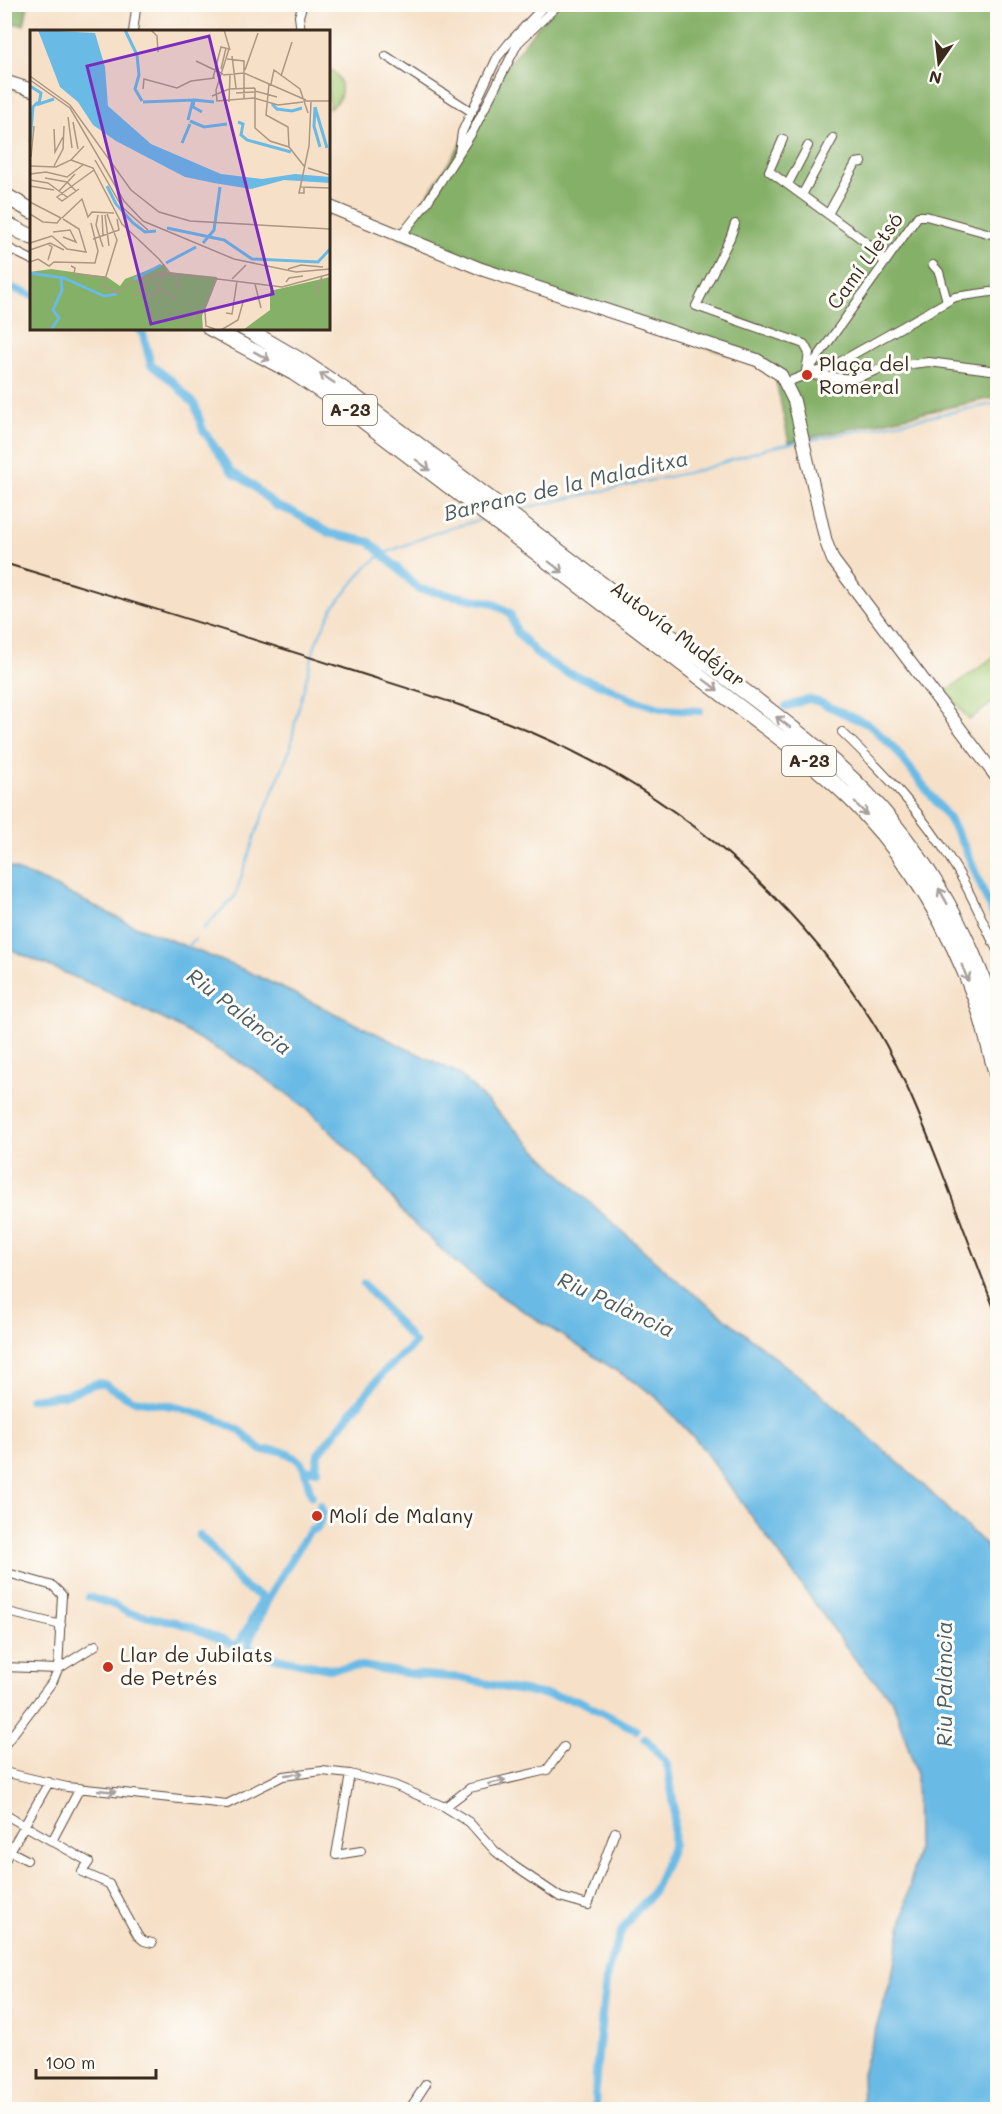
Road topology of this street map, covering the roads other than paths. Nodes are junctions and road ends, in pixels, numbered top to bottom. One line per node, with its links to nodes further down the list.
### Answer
1 (303, 4): 6 (street)
2 (546, 4): 10 (street)
3 (560, 4): 14 (street)
4 (136, 6): 5 (street)
5 (133, 30)
6 (300, 30)
7 (386, 56): 10 (street)
8 (4, 81): 9 (main road)
9 (30, 89)
10 (472, 112): 14 (street)
11 (833, 138): 18 (street)
12 (783, 139): 16 (street)
13 (808, 146): 16 (street)
14 (459, 153): 28 (street)
15 (862, 162): 22 (street)
16 (788, 184): 18 (street)
17 (4, 195): 21 (highway)
18 (802, 195): 22 (street)
19 (4, 207): 23 (highway)
20 (330, 207): 28 (main road)
21 (30, 210)
22 (828, 214): 31 (street)
23 (30, 220)
24 (4, 224): 26 (highway)
25 (735, 224): 38 (street)
26 (30, 236)
27 (998, 236): 31 (street, Camí Lletsó)
28 (400, 237): 39 (main road)
29 (4, 246): 30 (street)
30 (30, 259)
31 (884, 263): 38 (street, Camí Lletsó)
32 (933, 265): 34 (street)
33 (998, 291): 34 (street)
34 (947, 301): 38 (street)
35 (214, 330): 40 (highway, Autovía Mudéjar / A-23, one-way to 40)
36 (247, 330): 40 (highway, Autovía Mudéjar / A-23, one-way to 36)
37 (998, 371): 38 (street)
38 (805, 375): 39 (street)
39 (785, 383): 42 (main road)
40 (486, 504): 44 (highway, Autovía Mudéjar / A-23, one-way to 40); 45 (highway, Autovía Mudéjar / A-23, one-way to 45)
41 (842, 732): 43 (street)
42 (998, 779)
43 (998, 952)
44 (998, 1027)
45 (998, 1079)
46 (4, 1572): 48 (street)
47 (4, 1611): 48 (street)
48 (60, 1625): 51 (street)
49 (96, 1646): 51 (street)
50 (4, 1667): 51 (street)
51 (58, 1669): 52 (street)
52 (4, 1746)
53 (564, 1747): 58 (street, one-way to 53)
54 (4, 1772): 56 (street)
55 (350, 1773): 57 (street, one-way to 55); 58 (street); 64 (street)
56 (49, 1782): 57 (street); 60 (street)
57 (80, 1788): 62 (street)
58 (446, 1807): 61 (street)
59 (4, 1814): 60 (street)
60 (25, 1824): 62 (street); 63 (street)
61 (615, 1832)
62 (52, 1841): 67 (street)
63 (7, 1850): 65 (street); 66 (street)
64 (361, 1851)
65 (27, 1860)
66 (4, 1862)
67 (152, 1943)
68 (426, 2084): 69 (street)
69 (409, 2109)

